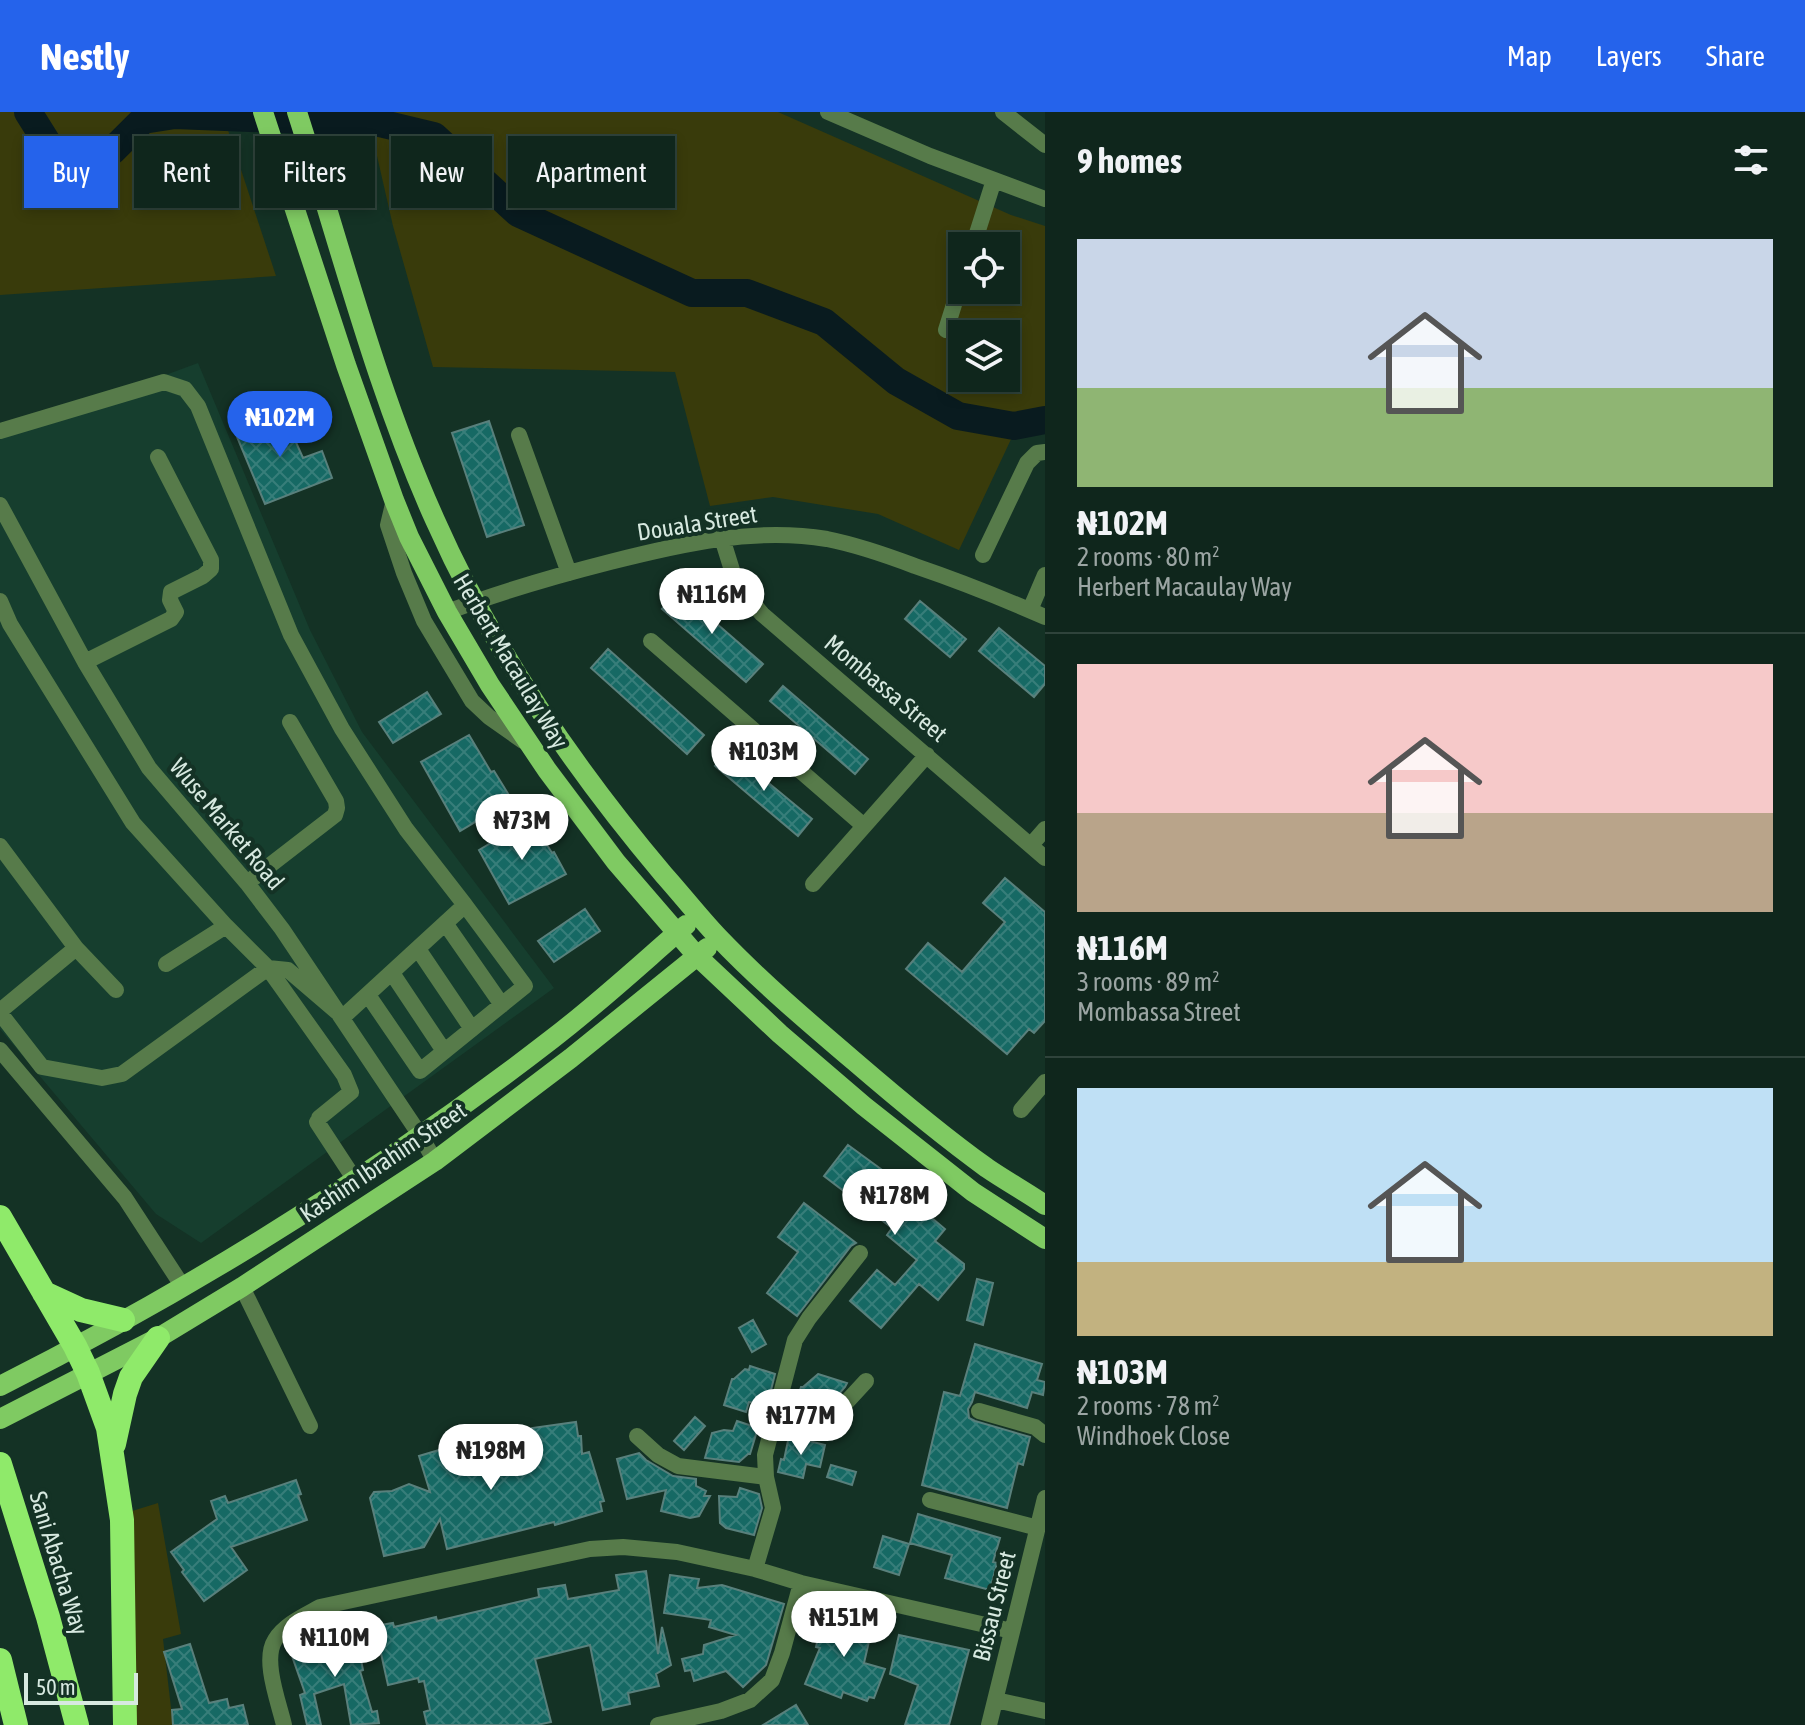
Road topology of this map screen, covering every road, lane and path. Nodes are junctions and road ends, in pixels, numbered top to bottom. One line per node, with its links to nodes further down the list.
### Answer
1 (263, 112): 15 (main road, Herbert Macaulay Way)
2 (297, 112): 22 (main road, Herbert Macaulay Way)
3 (828, 112): 6 (street)
4 (1003, 112): 5 (street)
5 (1045, 145)
6 (994, 180): 7 (street); 8 (street)
7 (1045, 199)
8 (977, 232)
9 (954, 304): 10 (street)
10 (946, 330)
11 (0, 431): 37 (street)
12 (519, 435): 19 (street)
13 (1045, 452): 18 (street)
14 (158, 457): 26 (street)
15 (394, 500): 23 (main road, Herbert Macaulay Way); 28 (street)
16 (0, 505): 26 (street, Wuse Market Road)
17 (722, 538): 19 (street, Douala Street); 24 (street, Douala Street); 29 (street, Mombassa Street)
18 (983, 555)
19 (569, 573): 22 (street, Douala Street)
20 (1045, 575): 24 (street)
21 (0, 601): 40 (street)
22 (475, 602): 23 (street, Douala Street); 38 (main road, Herbert Macaulay Way)
23 (447, 612): 28 (main road, Herbert Macaulay Way)
24 (1037, 614)
25 (651, 641): 30 (street)
26 (85, 662): 35 (street, Wuse Market Road)
27 (290, 722): 35 (street)
28 (530, 746): 41 (main road, Herbert Macaulay Way)
29 (927, 755): 30 (street); 32 (street, Mombassa Street)
30 (864, 826): 36 (street)
31 (1045, 829): 32 (street)
32 (1031, 845): 34 (street, Mombassa Street)
33 (0, 846): 43 (street)
34 (1045, 858)
35 (247, 883): 53 (street, Wuse Market Road)
36 (813, 884)
37 (465, 905): 39 (street); 51 (street)
38 (698, 915): 41 (main road, Kashim Ibrahim Street); 42 (main road, Herbert Macaulay Way)
39 (445, 923): 44 (street); 51 (street)
40 (226, 926): 46 (street); 47 (street)
41 (676, 934): 45 (main road, Herbert Macaulay Way); 59 (main road, Kashim Ibrahim Street)
42 (719, 938): 45 (main road, Kashim Ibrahim Street); 62 (main road, Herbert Macaulay Way)
43 (76, 948): 49 (street); 52 (street)
44 (418, 949): 48 (street); 54 (street)
45 (697, 956): 60 (main road, Kashim Ibrahim Street); 64 (main road, Herbert Macaulay Way)
46 (166, 964)
47 (268, 968): 52 (street); 53 (street); 61 (street)
48 (392, 973): 50 (street); 56 (street)
49 (116, 990)
50 (368, 995): 53 (street); 56 (street)
51 (502, 1005): 54 (street)
52 (0, 1012)
53 (343, 1017): 59 (street, Wuse Market Road)
54 (472, 1029): 56 (street)
55 (0, 1050): 66 (street)
56 (444, 1051)
57 (1045, 1082): 58 (street)
58 (1021, 1110)
59 (420, 1135): 60 (street, Wuse Market Road); 61 (main road, Kashim Ibrahim Street)
60 (435, 1161): 67 (main road, Kashim Ibrahim Street)
61 (355, 1180): 66 (main road, Kashim Ibrahim Street)
62 (1045, 1205)
63 (0, 1217): 68 (highway)
64 (1045, 1239)
65 (860, 1253): 76 (street)
66 (183, 1287): 69 (main road, Kashim Ibrahim Street)
67 (242, 1287): 70 (main road, Kashim Ibrahim Street); 78 (street)
68 (44, 1293): 69 (highway); 71 (highway)
69 (123, 1320): 71 (main road, Kashim Ibrahim Street)
70 (158, 1338): 72 (main road, Kashim Ibrahim Street); 81 (highway)
71 (75, 1346): 72 (highway); 74 (main road, Kashim Ibrahim Street)
72 (88, 1373): 77 (main road, Kashim Ibrahim Street); 81 (highway)
73 (866, 1381): 76 (street)
74 (0, 1386)
75 (979, 1411): 79 (street)
76 (775, 1415): 83 (street)
77 (0, 1419)
78 (310, 1426)
79 (1045, 1435)
80 (637, 1436): 83 (street)
81 (112, 1450): 95 (highway)
82 (0, 1464): 94 (highway, Sani Abacha Way)
83 (766, 1477): 87 (street)
84 (930, 1500): 86 (street)
85 (1044, 1503): 86 (street, Bissau Street)
86 (1038, 1528): 89 (street, Bissau Street)
87 (755, 1569): 88 (street); 96 (street)
88 (801, 1583): 89 (street); 97 (street)
89 (1012, 1631): 91 (street, Bissau Street)
90 (0, 1660): 93 (highway)
91 (996, 1700): 92 (street); 98 (street, Bissau Street)
92 (1045, 1711)
93 (16, 1725)
94 (77, 1725)
95 (125, 1725)
96 (284, 1725)
97 (658, 1725)
98 (989, 1725)

